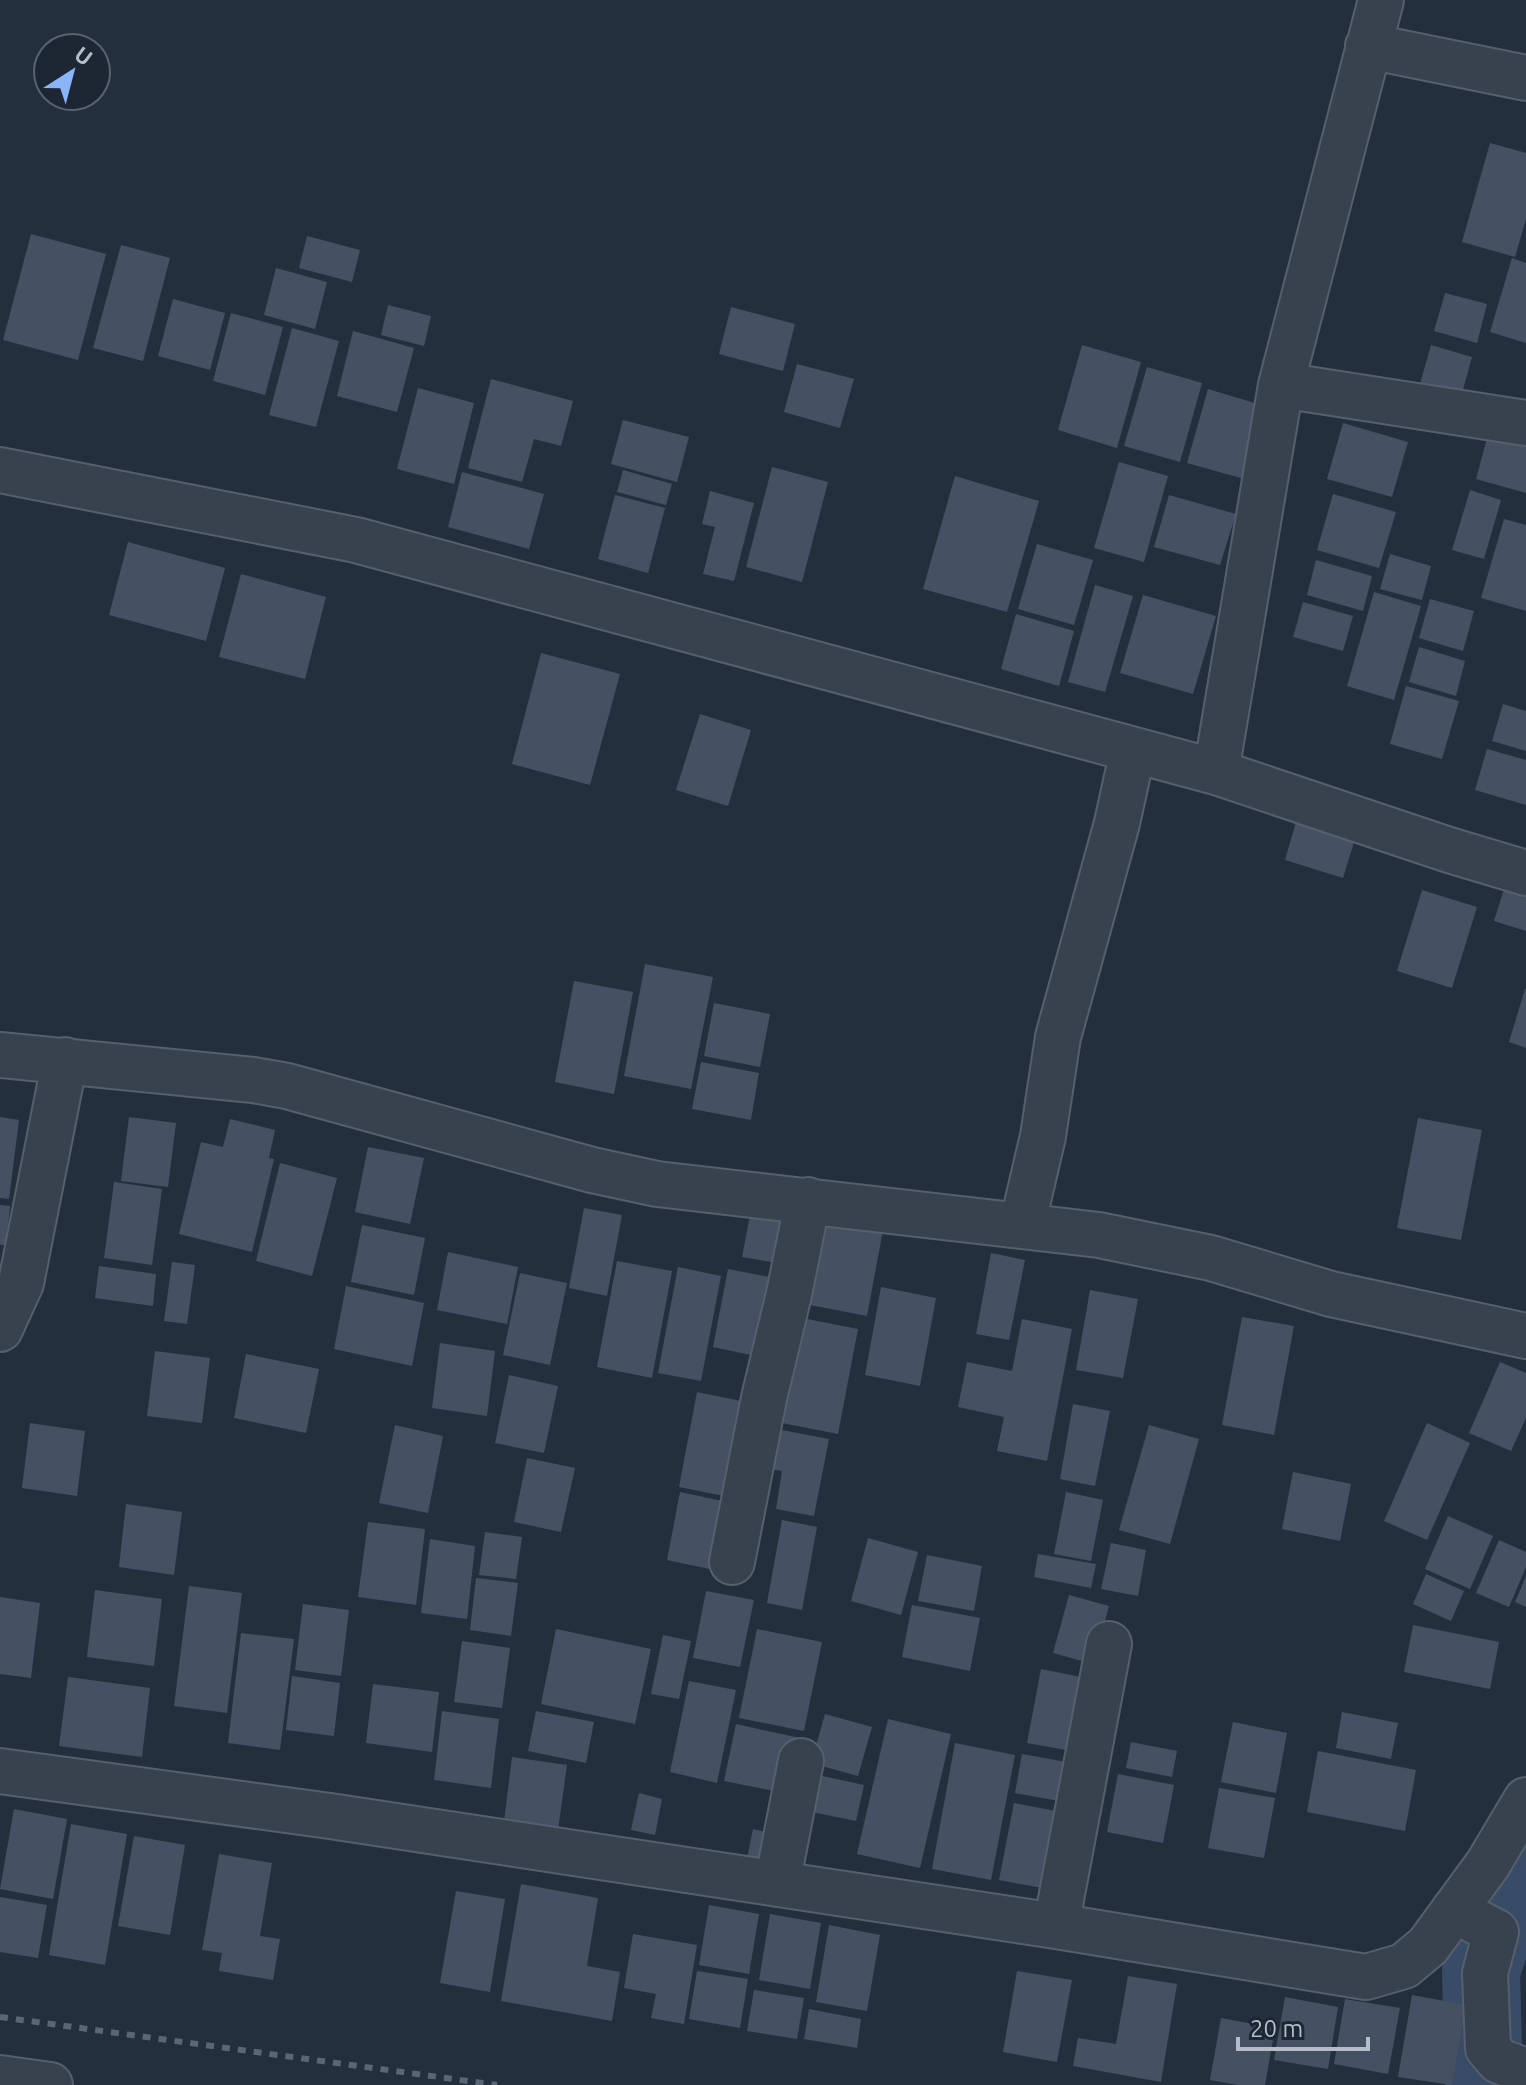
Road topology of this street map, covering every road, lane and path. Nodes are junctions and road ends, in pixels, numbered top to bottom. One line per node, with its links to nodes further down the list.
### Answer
1 (1381, 0): 2 (street)
2 (1368, 46): 3 (street); 4 (street)
3 (1526, 78)
4 (1281, 385): 5 (street); 8 (street)
5 (1526, 423)
6 (0, 470): 7 (street)
7 (1133, 750): 8 (street); 13 (street)
8 (1216, 772): 9 (street)
9 (1526, 873)
10 (0, 1055): 11 (street)
11 (65, 1060): 12 (street); 14 (street)
12 (808, 1200): 13 (street); 16 (street)
13 (1026, 1210): 15 (street)
14 (0, 1329)
15 (1526, 1336)
16 (732, 1562)
17 (1109, 1644): 23 (street)
18 (801, 1761): 21 (street)
19 (0, 1771): 21 (street)
20 (1526, 1800): 22 (street)
21 (777, 1884): 23 (street)
22 (1470, 1919): 23 (street); 24 (street)
23 (1056, 1926)
24 (1526, 2071)
25 (0, 2078): 26 (street)
26 (50, 2085)

